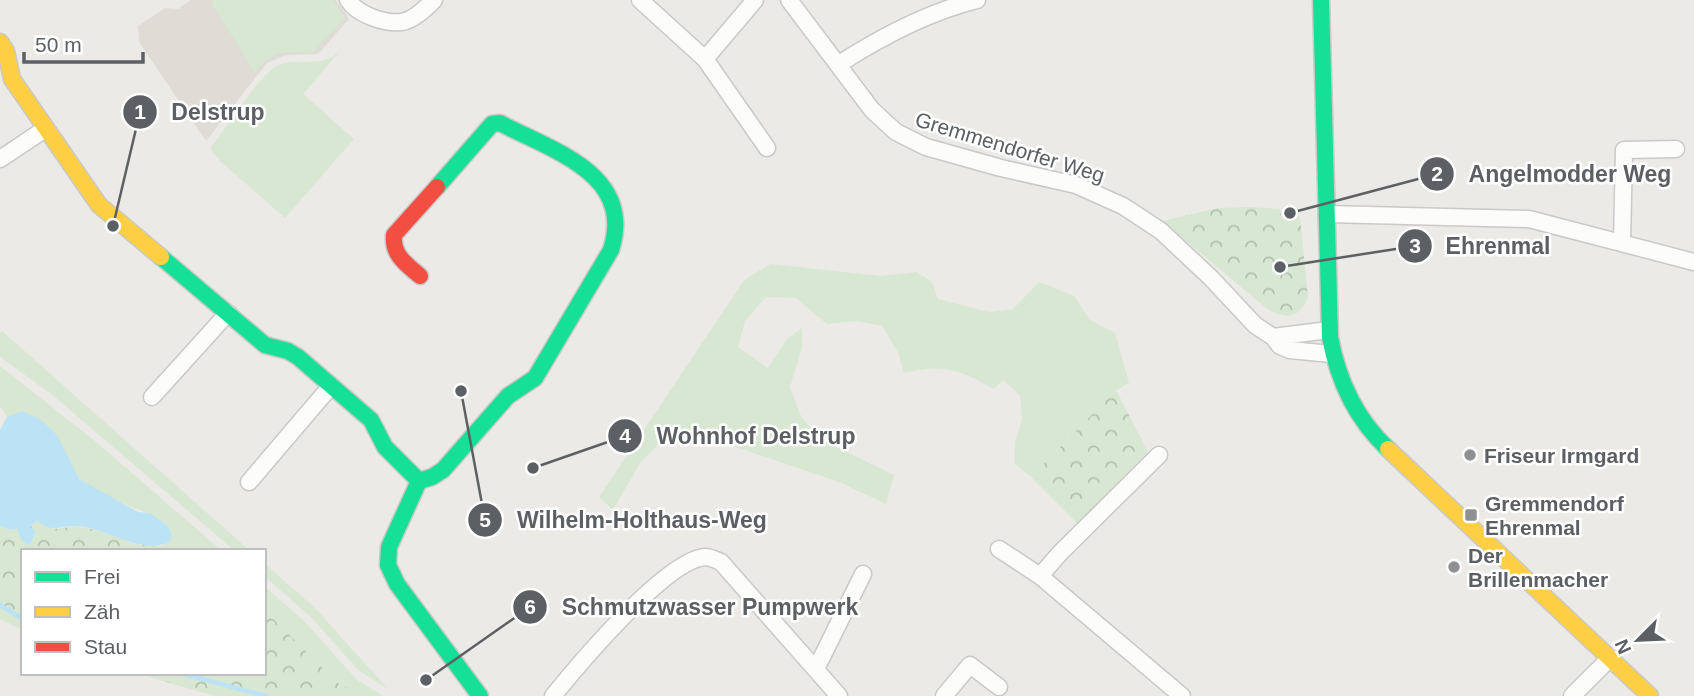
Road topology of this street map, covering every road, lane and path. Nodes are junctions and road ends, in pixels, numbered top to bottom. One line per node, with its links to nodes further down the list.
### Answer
1 (348, 0): 2 (street)
2 (434, 0)
3 (640, 0): 9 (street)
4 (755, 0): 9 (street)
5 (789, 0): 10 (street, Gremmendorfer Weg)
6 (977, 0): 10 (street)
7 (1321, 0): 15 (street)
8 (0, 42): 11 (street)
9 (705, 59): 12 (street)
10 (839, 64): 21 (street, Gremmendorfer Weg)
11 (45, 128): 14 (street); 19 (street)
12 (767, 148)
13 (1676, 149): 16 (street)
14 (0, 159)
15 (1327, 214): 16 (street); 20 (street)
16 (1622, 243): 17 (street)
17 (1694, 262)
18 (420, 276): 26 (street)
19 (228, 313): 23 (street); 24 (street)
20 (1329, 330): 21 (street); 22 (street)
21 (1273, 337): 22 (street, Gremmendorfer Weg)
22 (1331, 354): 31 (street)
23 (330, 387): 26 (street); 27 (street)
24 (152, 397)
25 (1159, 455): 30 (street)
26 (419, 481): 34 (street)
27 (249, 482)
28 (999, 549): 30 (street)
29 (863, 574): 32 (street)
30 (1040, 576): 38 (street)
31 (1610, 658): 39 (street); 40 (street)
32 (816, 669): 35 (street); 36 (street)
33 (999, 687): 37 (street)
34 (480, 696)
35 (553, 696)
36 (839, 696)
37 (944, 696)
38 (1182, 696)
39 (1572, 696)
40 (1650, 696)

